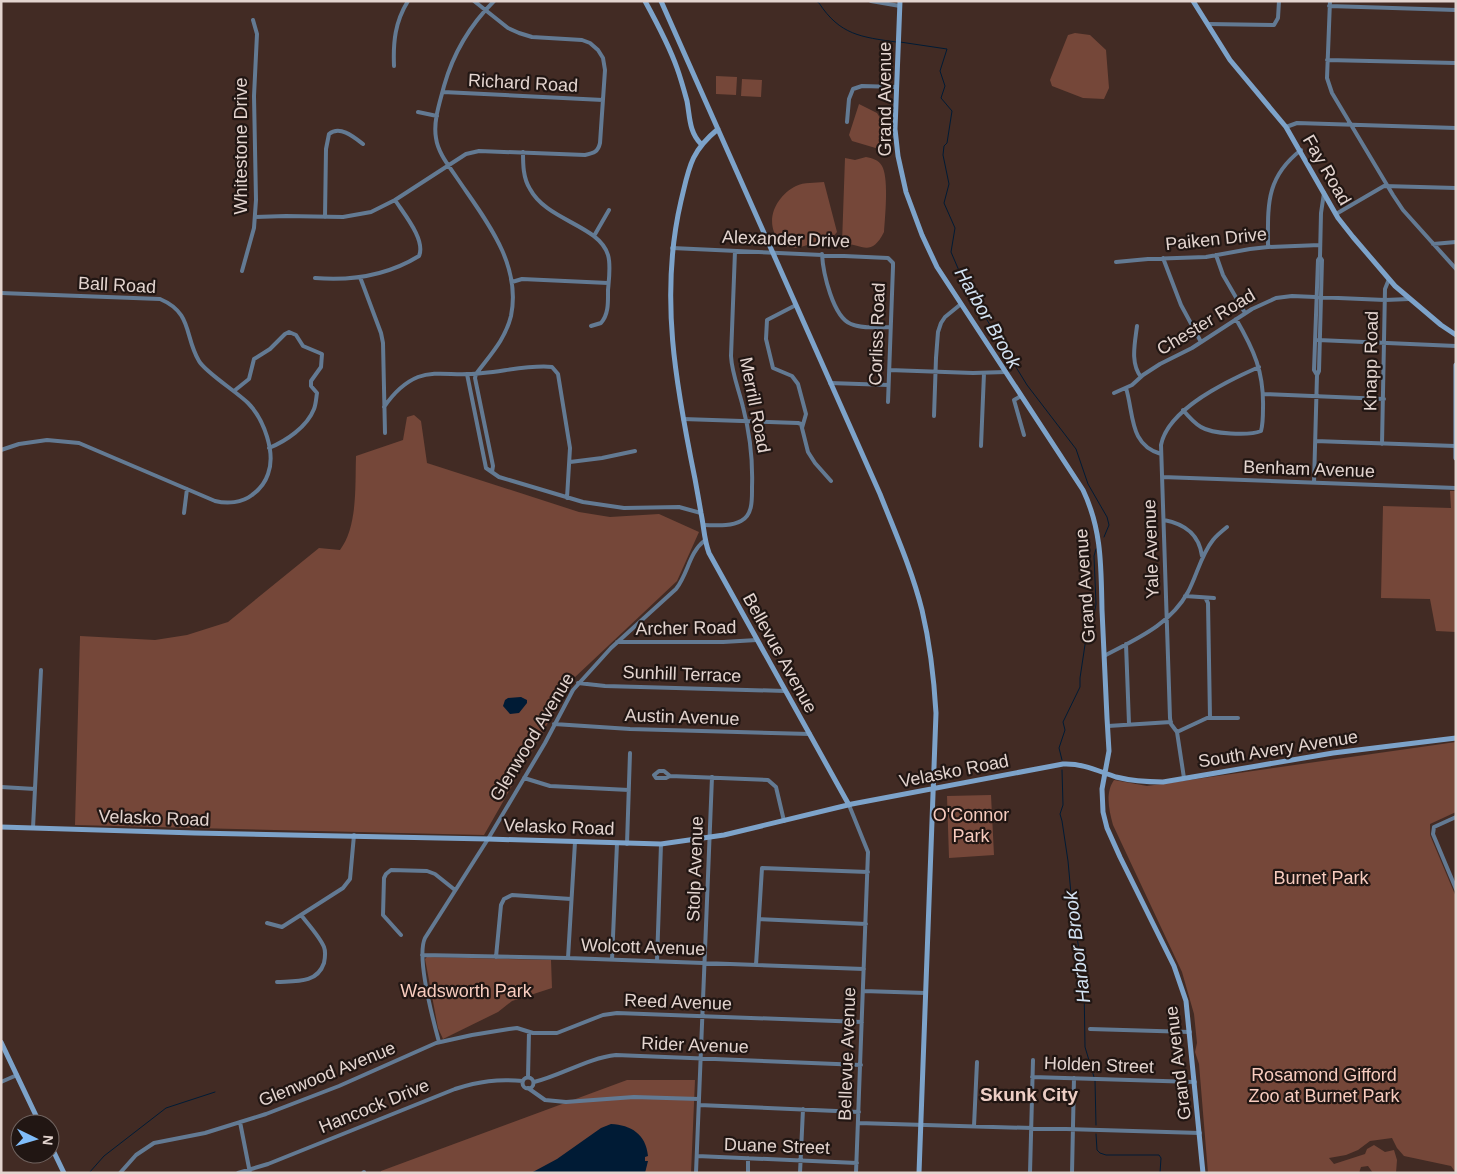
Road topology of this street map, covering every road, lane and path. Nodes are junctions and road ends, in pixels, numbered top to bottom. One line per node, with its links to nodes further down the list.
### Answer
1 (408, 1): 17 (street)
2 (474, 1): 11 (street)
3 (494, 1): 11 (street)
4 (645, 1): 29 (street)
5 (661, 1): 27 (street)
6 (871, 1): 9 (street)
7 (1193, 1): 14 (street, Fay Road)
8 (1279, 1): 14 (street)
9 (900, 4): 18 (street, Grand Avenue)
10 (1330, 4): 12 (street); 15 (street)
11 (486, 10): 19 (street); 20 (street)
12 (1456, 10)
13 (253, 20): 39 (street, Whitestone Drive)
14 (1208, 24): 25 (street, Fay Road)
15 (1328, 60): 16 (street); 24 (street)
16 (1456, 63)
17 (394, 66)
18 (897, 87): 23 (street); 67 (street, Grand Avenue)
19 (442, 92): 20 (street, Richard Road); 22 (street)
20 (603, 100): 31 (street)
21 (418, 112): 22 (street)
22 (437, 116): 32 (street)
23 (847, 122)
24 (1351, 125): 25 (street); 26 (street); 33 (street)
25 (1286, 127): 30 (street, Fay Road)
26 (1456, 128)
27 (718, 129): 29 (street, Bellevue Avenue); 48 (street)
28 (363, 144): 40 (street)
29 (701, 144): 46 (street, Bellevue Avenue)
30 (1300, 150): 35 (street, Fay Road); 45 (street)
31 (523, 152): 32 (street); 41 (street)
32 (448, 165): 36 (street); 60 (street)
33 (1386, 186): 34 (street); 38 (street); 43 (street)
34 (1456, 188)
35 (1324, 192): 38 (street, Fay Road); 44 (street)
36 (395, 200): 40 (street); 58 (street)
37 (609, 210): 41 (street)
38 (1336, 214): 59 (street, Fay Road)
39 (255, 217): 40 (street); 56 (street, Whitestone Drive)
40 (325, 217)
41 (594, 236): 61 (street)
42 (1456, 242): 43 (street)
43 (1433, 244): 55 (street)
44 (1320, 245): 45 (street, Paiken Drive); 51 (street)
45 (1268, 247): 50 (street, Paiken Drive)
46 (672, 248): 47 (street, Alexander Drive); 105 (street, Bellevue Avenue)
47 (735, 252): 48 (street, Alexander Drive); 106 (street, Merrill Road)
48 (772, 253): 49 (street, Alexander Drive); 68 (street)
49 (822, 254): 54 (street, Alexander Drive); 73 (street)
50 (1216, 255): 52 (street, Paiken Drive); 69 (street)
51 (1320, 257): 63 (street); 64 (street)
52 (1163, 258): 53 (street, Paiken Drive); 77 (street)
53 (1116, 262)
54 (893, 266): 73 (street, Corliss Road)
55 (1456, 269)
56 (242, 270)
57 (315, 278): 58 (street)
58 (360, 278): 92 (street)
59 (1389, 279): 65 (street, Fay Road); 66 (street, Knapp Road)
60 (512, 282): 61 (street); 87 (street)
61 (608, 283): 71 (street)
62 (1, 293): 94 (street, Ball Road)
63 (1316, 297): 64 (street, Chester Road); 69 (street, Chester Road); 75 (street)
64 (1321, 297): 66 (street, Chester Road); 76 (street)
65 (1409, 299): 66 (street, Chester Road); 74 (street, Fay Road)
66 (1385, 300): 78 (street, Knapp Road)
67 (961, 304): 83 (street); 84 (street, Grand Avenue)
68 (796, 306): 90 (street); 107 (street)
69 (1245, 313): 70 (street, Chester Road)
70 (1236, 319): 77 (street, Chester Road); 81 (street)
71 (591, 326)
72 (1137, 326): 89 (street)
73 (890, 328): 82 (street, Corliss Road)
74 (1456, 335)
75 (1315, 340): 76 (street); 88 (street)
76 (1320, 340): 78 (street); 88 (street)
77 (1201, 342): 89 (street, Chester Road)
78 (1385, 342): 79 (street); 100 (street, Knapp Road)
79 (1456, 346)
80 (1456, 364): 113 (street)
81 (1259, 367): 97 (street); 103 (street, Yale Avenue)
82 (889, 370): 83 (street); 91 (street, Corliss Road)
83 (936, 372): 85 (street); 104 (street)
84 (1006, 372): 85 (street); 98 (street, Grand Avenue)
85 (984, 373): 112 (street)
86 (467, 374): 87 (street); 95 (street); 120 (street)
87 (476, 374): 119 (street); 120 (street)
88 (1316, 374): 99 (street)
89 (1141, 377): 93 (street, Chester Road)
90 (830, 383): 91 (street); 162 (street)
91 (888, 385): 101 (street, Corliss Road)
92 (384, 388): 95 (street); 102 (street)
93 (1126, 388): 96 (street, Chester Road); 117 (street)
94 (234, 391): 114 (street, Ball Road); 114 (street)
95 (396, 391): 102 (street)
96 (1114, 393)
97 (1263, 394): 99 (street); 103 (street)
98 (1021, 396): 109 (street); 141 (street, Grand Avenue)
99 (1316, 396): 100 (street); 110 (street)
100 (1384, 399): 111 (street, Knapp Road)
101 (888, 402)
102 (384, 407): 108 (street)
103 (1183, 410): 117 (street, Yale Avenue)
104 (934, 416)
105 (683, 419): 106 (street); 128 (street, Bellevue Avenue)
106 (747, 422): 107 (street); 130 (street, Merrill Road)
107 (802, 428): 122 (street)
108 (385, 433)
109 (1024, 435)
110 (1316, 441): 111 (street); 123 (street)
111 (1382, 444): 113 (street)
112 (981, 446)
113 (1456, 446): 118 (street)
114 (269, 448): 125 (street)
115 (1, 450): 125 (street)
116 (635, 451): 119 (street)
117 (1161, 454): 121 (street, Yale Avenue)
118 (1456, 458)
119 (570, 462): 126 (street)
120 (492, 472): 126 (street)
121 (1162, 477): 123 (street, Benham Avenue); 129 (street, Yale Avenue)
122 (831, 481)
123 (1314, 483): 124 (street, Benham Avenue)
124 (1456, 488)
125 (186, 489): 127 (street)
126 (567, 498): 128 (street)
127 (184, 513)
128 (701, 513): 130 (street, Bellevue Avenue)
129 (1164, 520): 133 (street); 137 (street, Yale Avenue)
130 (703, 525): 132 (street, Bellevue Avenue)
131 (1227, 527): 133 (street)
132 (704, 541): 138 (street, Bellevue Avenue); 139 (street, Glenwood Avenue)
133 (1202, 558): 134 (street)
134 (1185, 596): 136 (street); 137 (street)
135 (1214, 598): 136 (street)
136 (1206, 599): 145 (street)
137 (1167, 618): 140 (street); 147 (street, Yale Avenue)
138 (756, 640): 139 (street, Archer Road); 144 (street, Bellevue Avenue)
139 (617, 642): 143 (street, Glenwood Avenue)
140 (1126, 644): 141 (street); 149 (street)
141 (1104, 656): 150 (street, Grand Avenue)
142 (41, 670): 161 (street)
143 (578, 683): 144 (street, Sunhill Terrace); 148 (street, Glenwood Avenue)
144 (785, 691): 152 (street, Bellevue Avenue)
145 (1210, 718): 146 (street); 151 (street)
146 (1238, 718)
147 (1171, 722): 149 (street); 151 (street)
148 (554, 724): 152 (street, Austin Avenue); 158 (street, Glenwood Avenue)
149 (1129, 724): 150 (street)
150 (1108, 726): 155 (street, Grand Avenue)
151 (1178, 732): 159 (street)
152 (810, 734): 164 (street, Bellevue Avenue)
153 (1456, 738): 159 (street, South Avery Avenue)
154 (630, 753): 163 (street)
155 (1106, 773): 159 (street, South Avery Avenue); 162 (street, Velasko Road); 200 (street, Grand Avenue)
156 (670, 776): 157 (street)
157 (712, 777): 166 (street); 170 (street, Stolp Avenue)
158 (524, 778): 163 (street); 171 (street, Glenwood Avenue)
159 (1184, 778)
160 (1, 788): 161 (street)
161 (35, 789): 168 (street)
162 (933, 789): 164 (street, Velasko Road); 195 (street)
163 (629, 790): 174 (street)
164 (849, 805): 166 (street, Velasko Road); 176 (street, Bellevue Avenue)
165 (1456, 818): 177 (street)
166 (784, 821): 170 (street, Velasko Road)
167 (1, 827): 168 (street, Velasko Road)
168 (33, 828): 169 (street, Velasko Road)
169 (354, 835): 171 (street, Velasko Road); 180 (street)
170 (710, 838): 175 (street, Velasko Road); 190 (street, Stolp Avenue)
171 (488, 839): 172 (street, Velasko Road); 178 (street, Glenwood Avenue)
172 (575, 842): 173 (street, Velasko Road); 179 (street)
173 (617, 844): 174 (street, Velasko Road); 188 (street)
174 (627, 844): 175 (street, Velasko Road)
175 (661, 844): 189 (street)
176 (868, 872): 181 (street); 183 (street, Bellevue Avenue)
177 (1456, 889)
178 (455, 890): 184 (street); 185 (street, Glenwood Avenue)
179 (571, 899): 186 (street); 187 (street)
180 (301, 915): 182 (street); 193 (street)
181 (759, 919): 183 (street); 191 (street)
182 (267, 922)
183 (866, 924): 192 (street, Bellevue Avenue)
184 (401, 935)
185 (422, 955): 186 (street, Wolcott Avenue); 202 (street, Glenwood Avenue)
186 (496, 957): 187 (street, Wolcott Avenue)
187 (568, 958): 188 (street, Wolcott Avenue)
188 (612, 960): 189 (street, Wolcott Avenue)
189 (658, 961): 190 (street, Wolcott Avenue)
190 (705, 963): 191 (street, Wolcott Avenue); 196 (street, Stolp Avenue)
191 (756, 964): 192 (street, Wolcott Avenue)
192 (864, 969): 194 (street, Bellevue Avenue)
193 (277, 982)
194 (863, 991): 195 (street); 197 (street, Bellevue Avenue)
195 (926, 993): 223 (street)
196 (702, 1016): 197 (street, Reed Avenue); 199 (street, Reed Avenue); 203 (street, Stolp Avenue)
197 (862, 1022): 206 (street, Bellevue Avenue)
198 (1090, 1028): 200 (street)
199 (529, 1032): 202 (street, Reed Avenue); 208 (street)
200 (1190, 1032): 214 (street, Grand Avenue)
201 (1, 1042): 207 (street)
202 (439, 1042): 221 (street, Glenwood Avenue)
203 (700, 1058): 206 (street, Rider Avenue); 213 (street, Rider Avenue); 216 (street, Stolp Avenue)
204 (1033, 1060): 209 (street)
205 (977, 1062): 224 (street)
206 (860, 1065): 219 (street, Bellevue Avenue)
207 (17, 1075): 212 (street); 220 (street)
208 (528, 1077): 211 (street); 213 (street)
209 (1032, 1077): 210 (street, Holden Street); 225 (street)
210 (1074, 1078): 214 (street, Holden Street); 226 (street)
211 (523, 1081): 215 (street); 232 (street, Hancock Drive)
212 (1, 1082)
213 (534, 1082): 215 (street)
214 (1195, 1082): 227 (street, Grand Avenue)
215 (528, 1088): 216 (street)
216 (699, 1099): 217 (street, Stolp Avenue)
217 (698, 1105): 218 (street); 228 (street, Stolp Avenue)
218 (803, 1109): 219 (street); 230 (street)
219 (859, 1112): 222 (street, Bellevue Avenue)
220 (35, 1114)
221 (240, 1122): 232 (street); 233 (street, Glenwood Avenue)
222 (858, 1123): 223 (street); 231 (street, Bellevue Avenue)
223 (921, 1124): 224 (street); 239 (street)
224 (974, 1126): 225 (street)
225 (1032, 1128): 226 (street); 240 (street)
226 (1073, 1129): 227 (street); 241 (street)
227 (1200, 1133): 242 (street, Grand Avenue)
228 (697, 1156): 229 (street, Duane Street); 235 (street, Stolp Avenue)
229 (748, 1158): 230 (street, Duane Street); 236 (street)
230 (801, 1161): 231 (street, Duane Street); 237 (street)
231 (857, 1163): 238 (street, Bellevue Avenue)
232 (250, 1171): 234 (street, Hancock Drive)
233 (120, 1173)
234 (238, 1173)
235 (696, 1173)
236 (748, 1173)
237 (800, 1173)
238 (856, 1173)
239 (919, 1173)
240 (1030, 1173)
241 (1072, 1173)
242 (1203, 1173)

